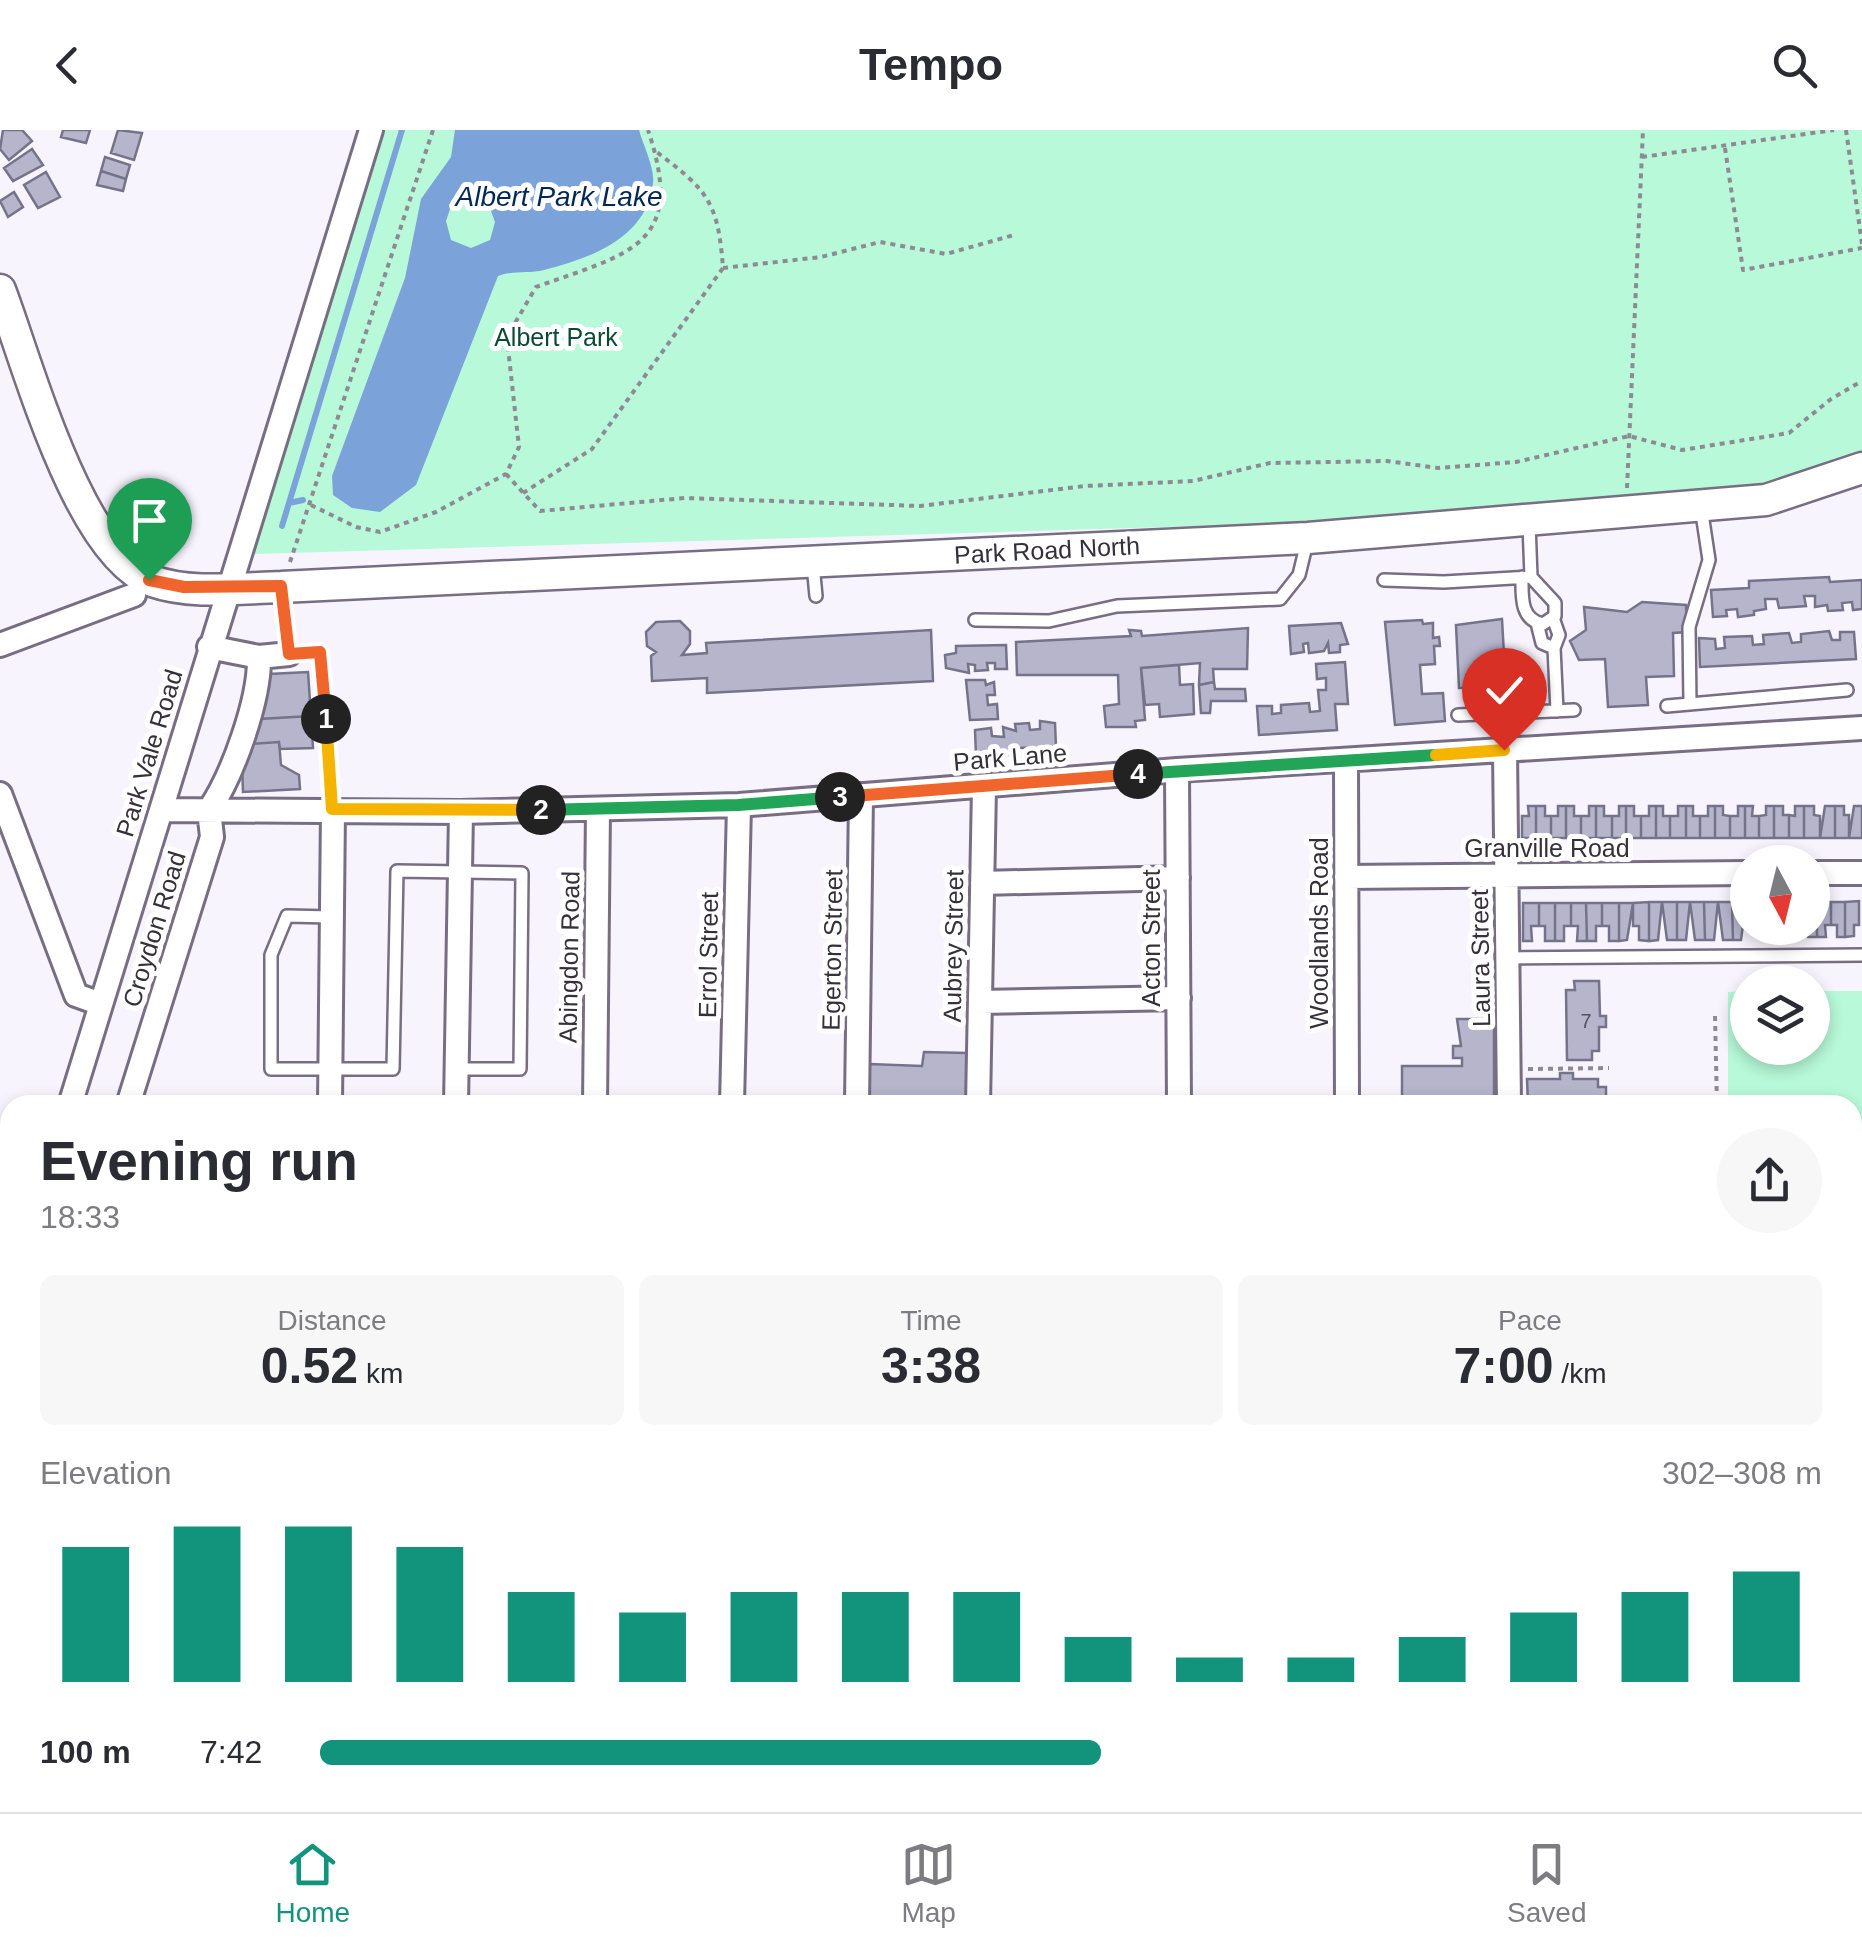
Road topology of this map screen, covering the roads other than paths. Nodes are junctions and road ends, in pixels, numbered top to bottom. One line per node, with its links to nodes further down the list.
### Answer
1 (371, 130): 10 (street, Park Vale Road)
2 (0, 290): 10 (street, Park Road North)
3 (1862, 468): 4 (street, Park Road North)
4 (1701, 507): 5 (street, Park Road North); 22 (lane)
5 (1529, 520): 6 (street, Park Road North); 8 (lane)
6 (1308, 538): 7 (street, Park Road North); 14 (lane)
7 (813, 561): 10 (street, Park Road North); 12 (lane)
8 (1526, 577): 9 (lane); 13 (lane); 15 (lane)
9 (1384, 580)
10 (226, 589): 17 (street, Park Vale Road)
11 (134, 595): 16 (street)
12 (816, 596)
13 (1553, 618): 15 (lane); 18 (lane)
14 (975, 620)
15 (1537, 623): 18 (lane)
16 (0, 644)
17 (209, 647): 20 (street); 37 (street, Park Vale Road)
18 (1554, 648): 25 (lane)
19 (289, 654): 20 (street); 35 (lane)
20 (258, 656): 38 (street, Croydon Road)
21 (1847, 690): 22 (lane)
22 (1690, 704): 23 (lane)
23 (1667, 706)
24 (1574, 710): 25 (lane)
25 (1557, 711): 26 (lane)
26 (1458, 715)
27 (1862, 728): 28 (street, Park Lane)
28 (1504, 750): 29 (street, Park Lane); 44 (street, Laura Street)
29 (1346, 760): 30 (street, Park Lane); 45 (street, Woodlands Road)
30 (1178, 770): 31 (street, Park Lane); 46 (street, Acton Street)
31 (984, 787): 33 (street, Park Lane); 47 (street, Aubrey Street)
32 (0, 794): 53 (street)
33 (862, 796): 34 (street, Park Lane); 62 (street, Egerton Street)
34 (738, 805): 36 (street, Park Lane); 61 (street, Errol Street)
35 (332, 809): 38 (street, Park Lane); 39 (street, Park Lane); 48 (street)
36 (598, 809): 39 (street, Park Lane); 60 (street, Abingdon Road)
37 (161, 810): 38 (street, Park Lane); 53 (street, Park Vale Road)
38 (209, 810): 57 (street, Croydon Road)
39 (461, 812): 40 (street)
40 (460, 872): 54 (lane); 55 (street); 55 (lane)
41 (1830, 873): 42 (street)
42 (1862, 873)
43 (1730, 874): 44 (street, Granville Road)
44 (1506, 875): 45 (street, Granville Road); 50 (street, Laura Street)
45 (1346, 877): 65 (street, Woodlands Road)
46 (1178, 878): 47 (street); 51 (street, Acton Street)
47 (982, 882): 52 (street, Aubrey Street)
48 (332, 917): 54 (street); 54 (lane)
49 (1862, 955): 50 (lane)
50 (1507, 958): 66 (street, Laura Street)
51 (1179, 998): 52 (street); 64 (street, Acton Street)
52 (980, 1002): 63 (street, Aubrey Street)
53 (101, 1004): 56 (street, Park Vale Road)
54 (330, 1069): 58 (street)
55 (457, 1070): 59 (street)
56 (73, 1095)
57 (131, 1095)
58 (330, 1095)
59 (456, 1095)
60 (595, 1095)
61 (732, 1095)
62 (857, 1095)
63 (978, 1095)
64 (1179, 1095)
65 (1347, 1095)
66 (1509, 1095)

